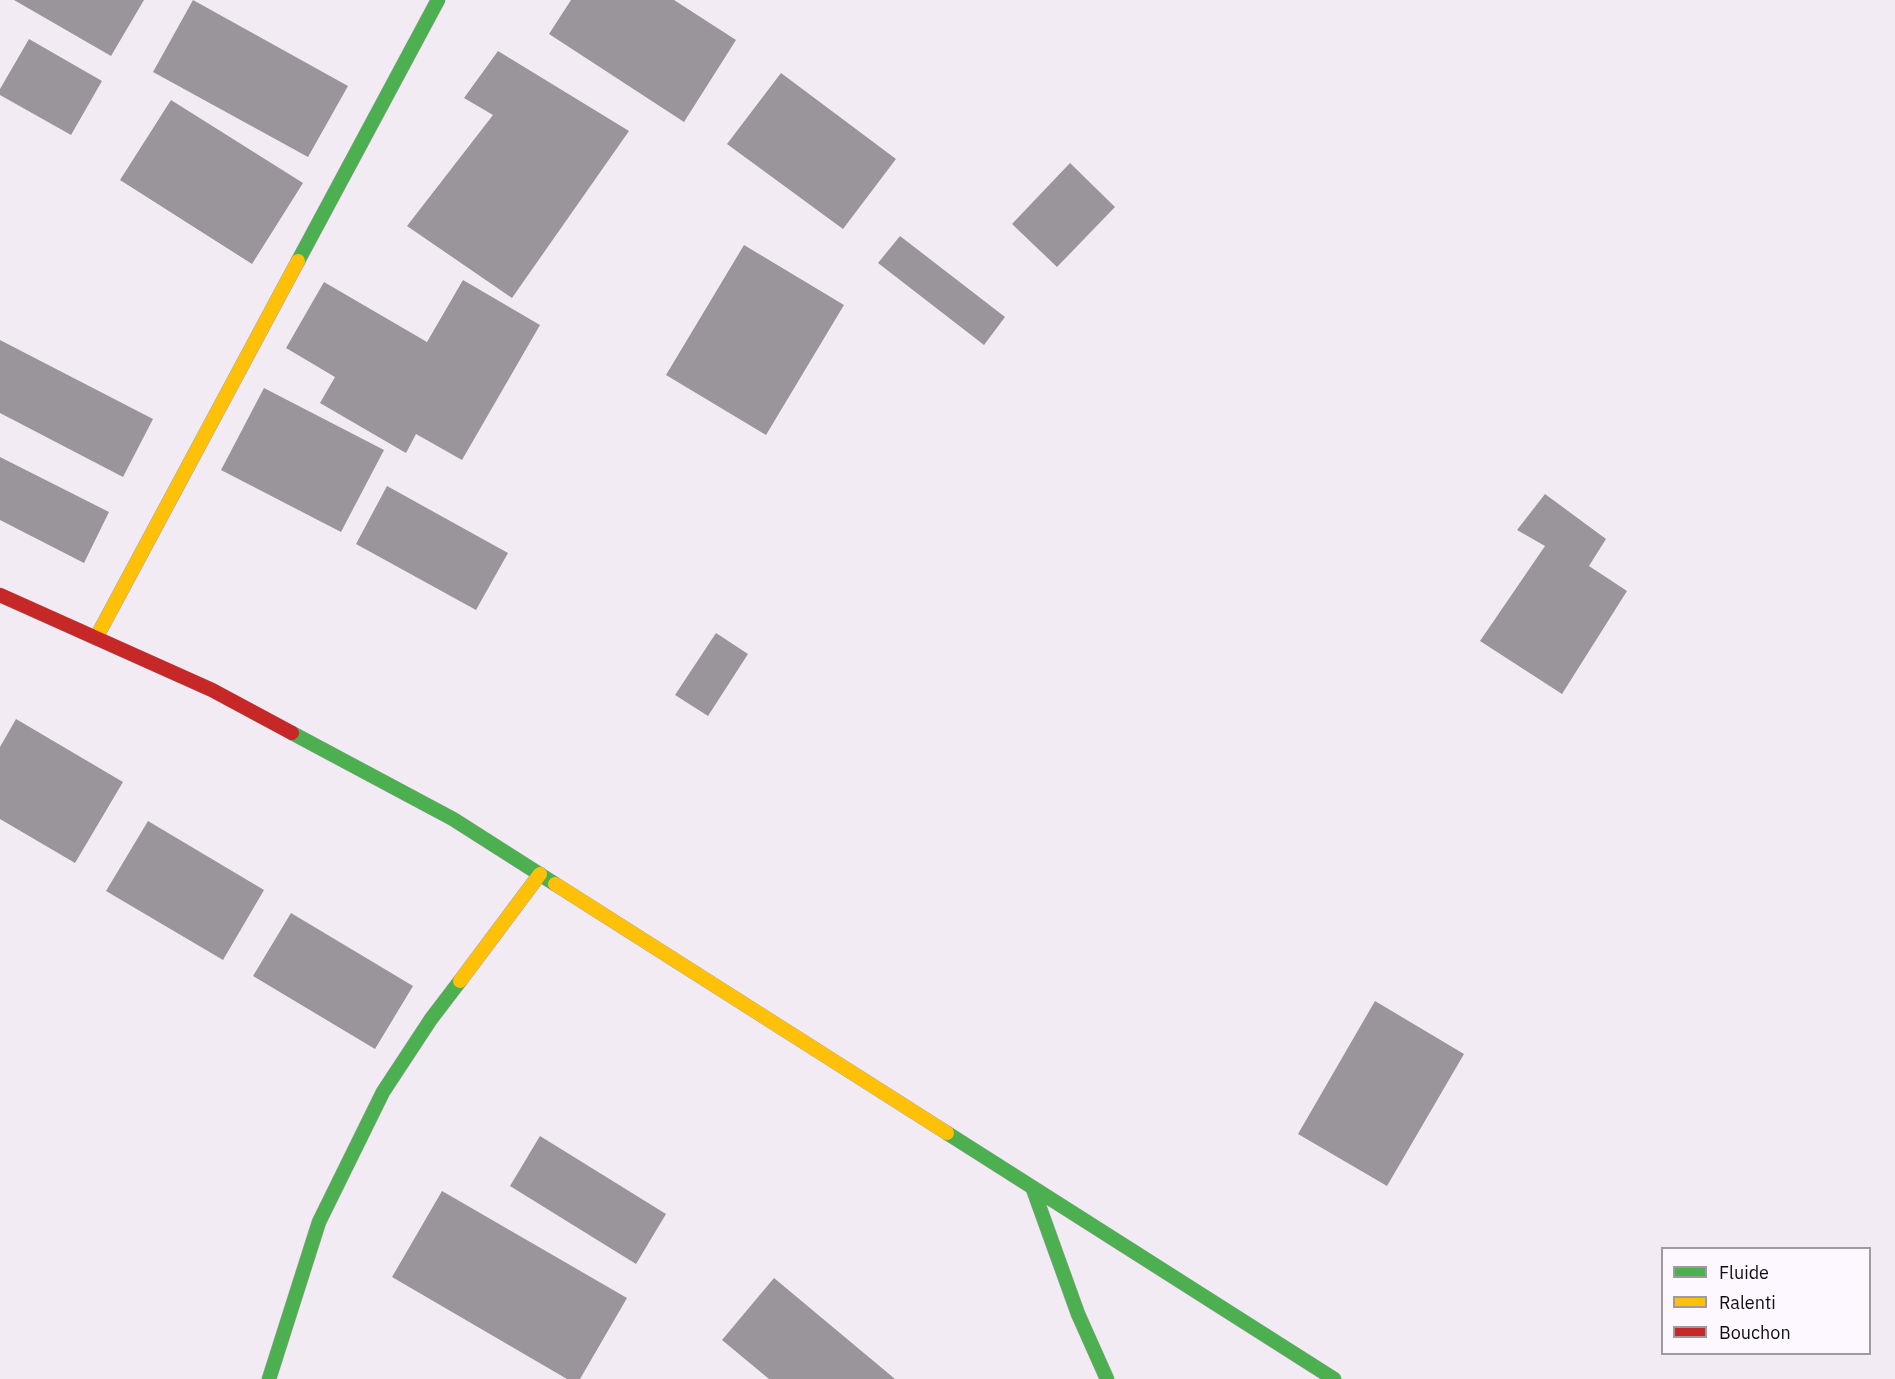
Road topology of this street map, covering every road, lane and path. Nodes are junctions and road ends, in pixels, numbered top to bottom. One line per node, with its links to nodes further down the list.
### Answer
1 (438, 0): 3 (street)
2 (0, 595): 3 (street)
3 (96, 638): 4 (street)
4 (540, 874): 5 (street); 6 (street)
5 (1033, 1189): 7 (street); 8 (street)
6 (269, 1379)
7 (1107, 1379)
8 (1334, 1379)

